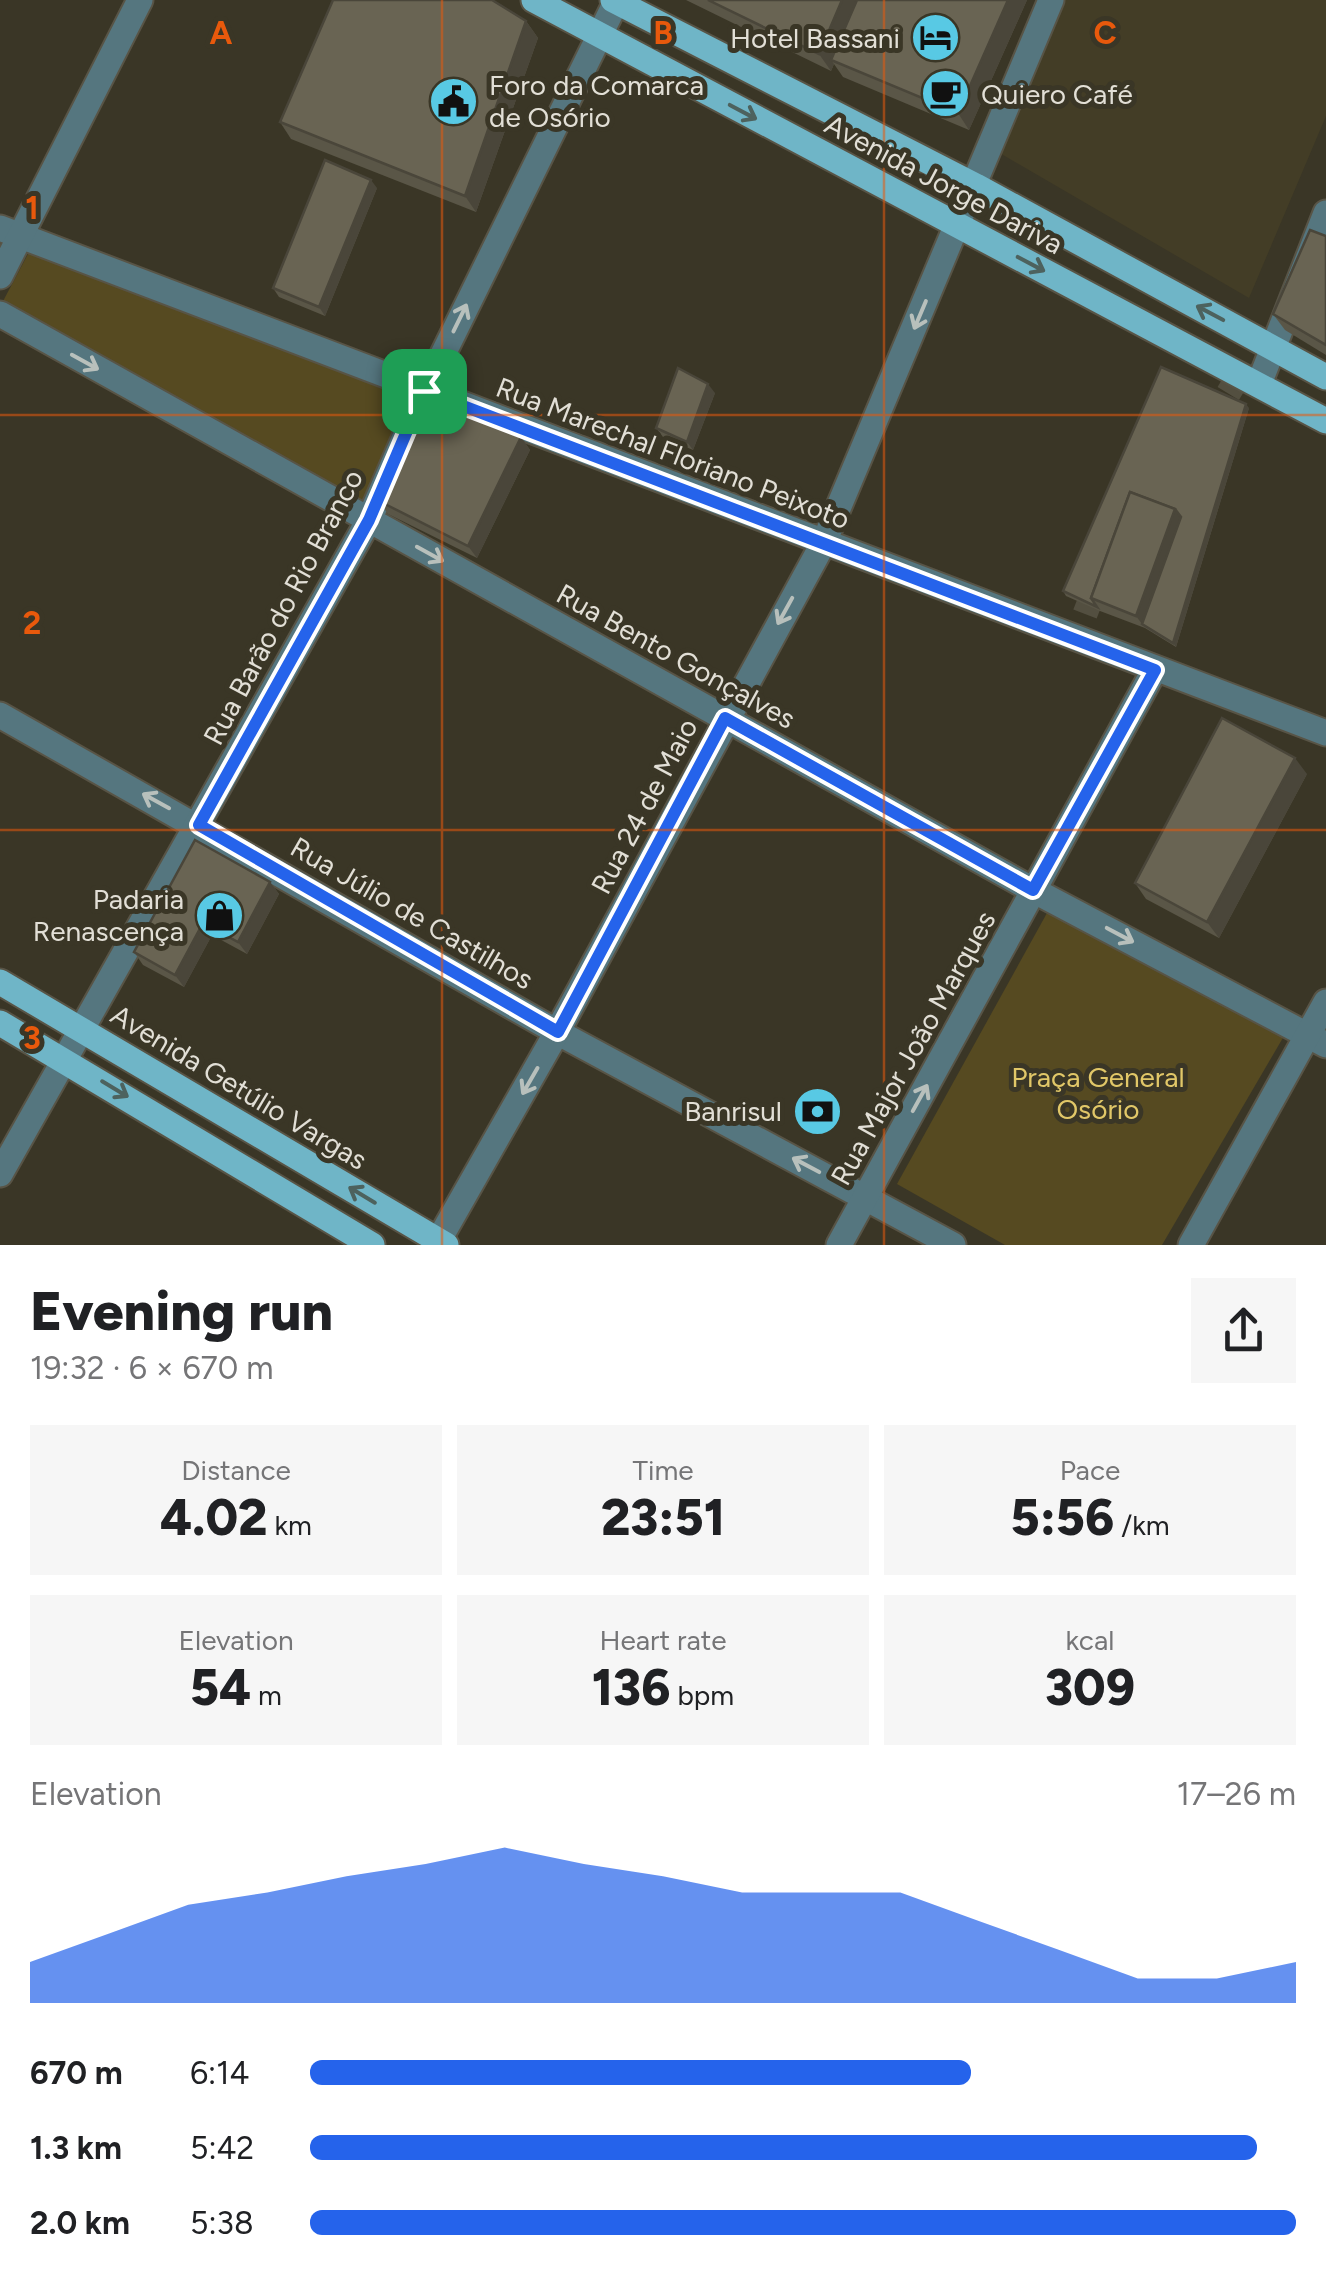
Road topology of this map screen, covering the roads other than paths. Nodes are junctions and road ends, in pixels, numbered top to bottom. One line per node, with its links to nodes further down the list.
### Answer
1 (140, 0): 11 (street)
2 (534, 0): 5 (main road, Avenida Jorge Dariva)
3 (1051, 0): 8 (street, Rua 24 de Maio)
4 (615, 1): 5 (street, Rua Barão do Rio Branco); 6 (main road, Avenida Jorge Dariva)
5 (599, 35): 7 (main road, Avenida Jorge Dariva, one-way to 7); 17 (street, Rua Barão do Rio Branco, one-way to 5)
6 (795, 94): 7 (main road); 8 (main road, Avenida Jorge Dariva)
7 (779, 130): 10 (main road, Avenida Jorge Dariva)
8 (976, 186): 10 (street, Rua 24 de Maio); 14 (main road, Avenida Jorge Dariva, one-way to 8)
9 (1326, 213): 14 (street)
10 (958, 225): 16 (main road, Avenida Jorge Dariva, one-way to 16); 20 (street, Rua 24 de Maio, one-way to 20)
11 (11, 232): 12 (street); 17 (street, Rua Marechal Floriano Peixoto)
12 (0, 276)
13 (0, 314): 19 (street, Rua Bento Gonçalves, one-way to 19)
14 (1273, 348): 15 (main road, Avenida Jorge Dariva); 16 (street)
15 (1326, 377)
16 (1259, 384): 18 (main road, Avenida Jorge Dariva)
17 (424, 391): 19 (street, Rua Barão do Rio Branco); 20 (street, Rua Marechal Floriano Peixoto)
18 (1326, 421)
19 (369, 520): 23 (street, Rua Bento Gonçalves, one-way to 23); 25 (street, Rua Barão do Rio Branco)
20 (824, 542): 21 (street, Rua Marechal Floriano Peixoto); 23 (street, Rua 24 de Maio, one-way to 23)
21 (1155, 670): 24 (street, Rua Marechal Floriano Peixoto); 26 (street, Rua Major João Marques)
22 (0, 716): 25 (street, Rua Júlio de Castilhos, one-way to 22)
23 (725, 718): 26 (street, Rua Bento Gonçalves); 31 (street, Rua 24 de Maio)
24 (1326, 733)
25 (199, 825): 30 (street, Rua Barão do Rio Branco); 31 (street, Rua Júlio de Castilhos)
26 (1033, 890): 32 (street, Rua Bento Gonçalves, one-way to 32); 37 (street, Rua Major João Marques, one-way to 26)
27 (0, 982): 30 (main road, Avenida Getúlio Vargas)
28 (1326, 1002): 32 (street)
29 (0, 1023): 33 (main road)
30 (84, 1029): 33 (street, Rua Barão do Rio Branco); 34 (main road, Avenida Getúlio Vargas)
31 (558, 1032): 37 (street, Rua Júlio de Castilhos, one-way to 31); 38 (street, Rua 24 de Maio, one-way to 38)
32 (1317, 1040): 42 (street)
33 (66, 1060): 35 (main road, one-way to 35); 36 (street, Rua Barão do Rio Branco)
34 (262, 1136): 35 (main road); 38 (main road, Avenida Getúlio Vargas, one-way to 34)
35 (244, 1168): 39 (main road)
36 (0, 1174)
37 (866, 1197): 40 (street, Rua Major João Marques); 41 (street, Rua Júlio de Castilhos)
38 (440, 1244)
39 (372, 1245)
40 (839, 1245)
41 (954, 1245)
42 (1191, 1245)

